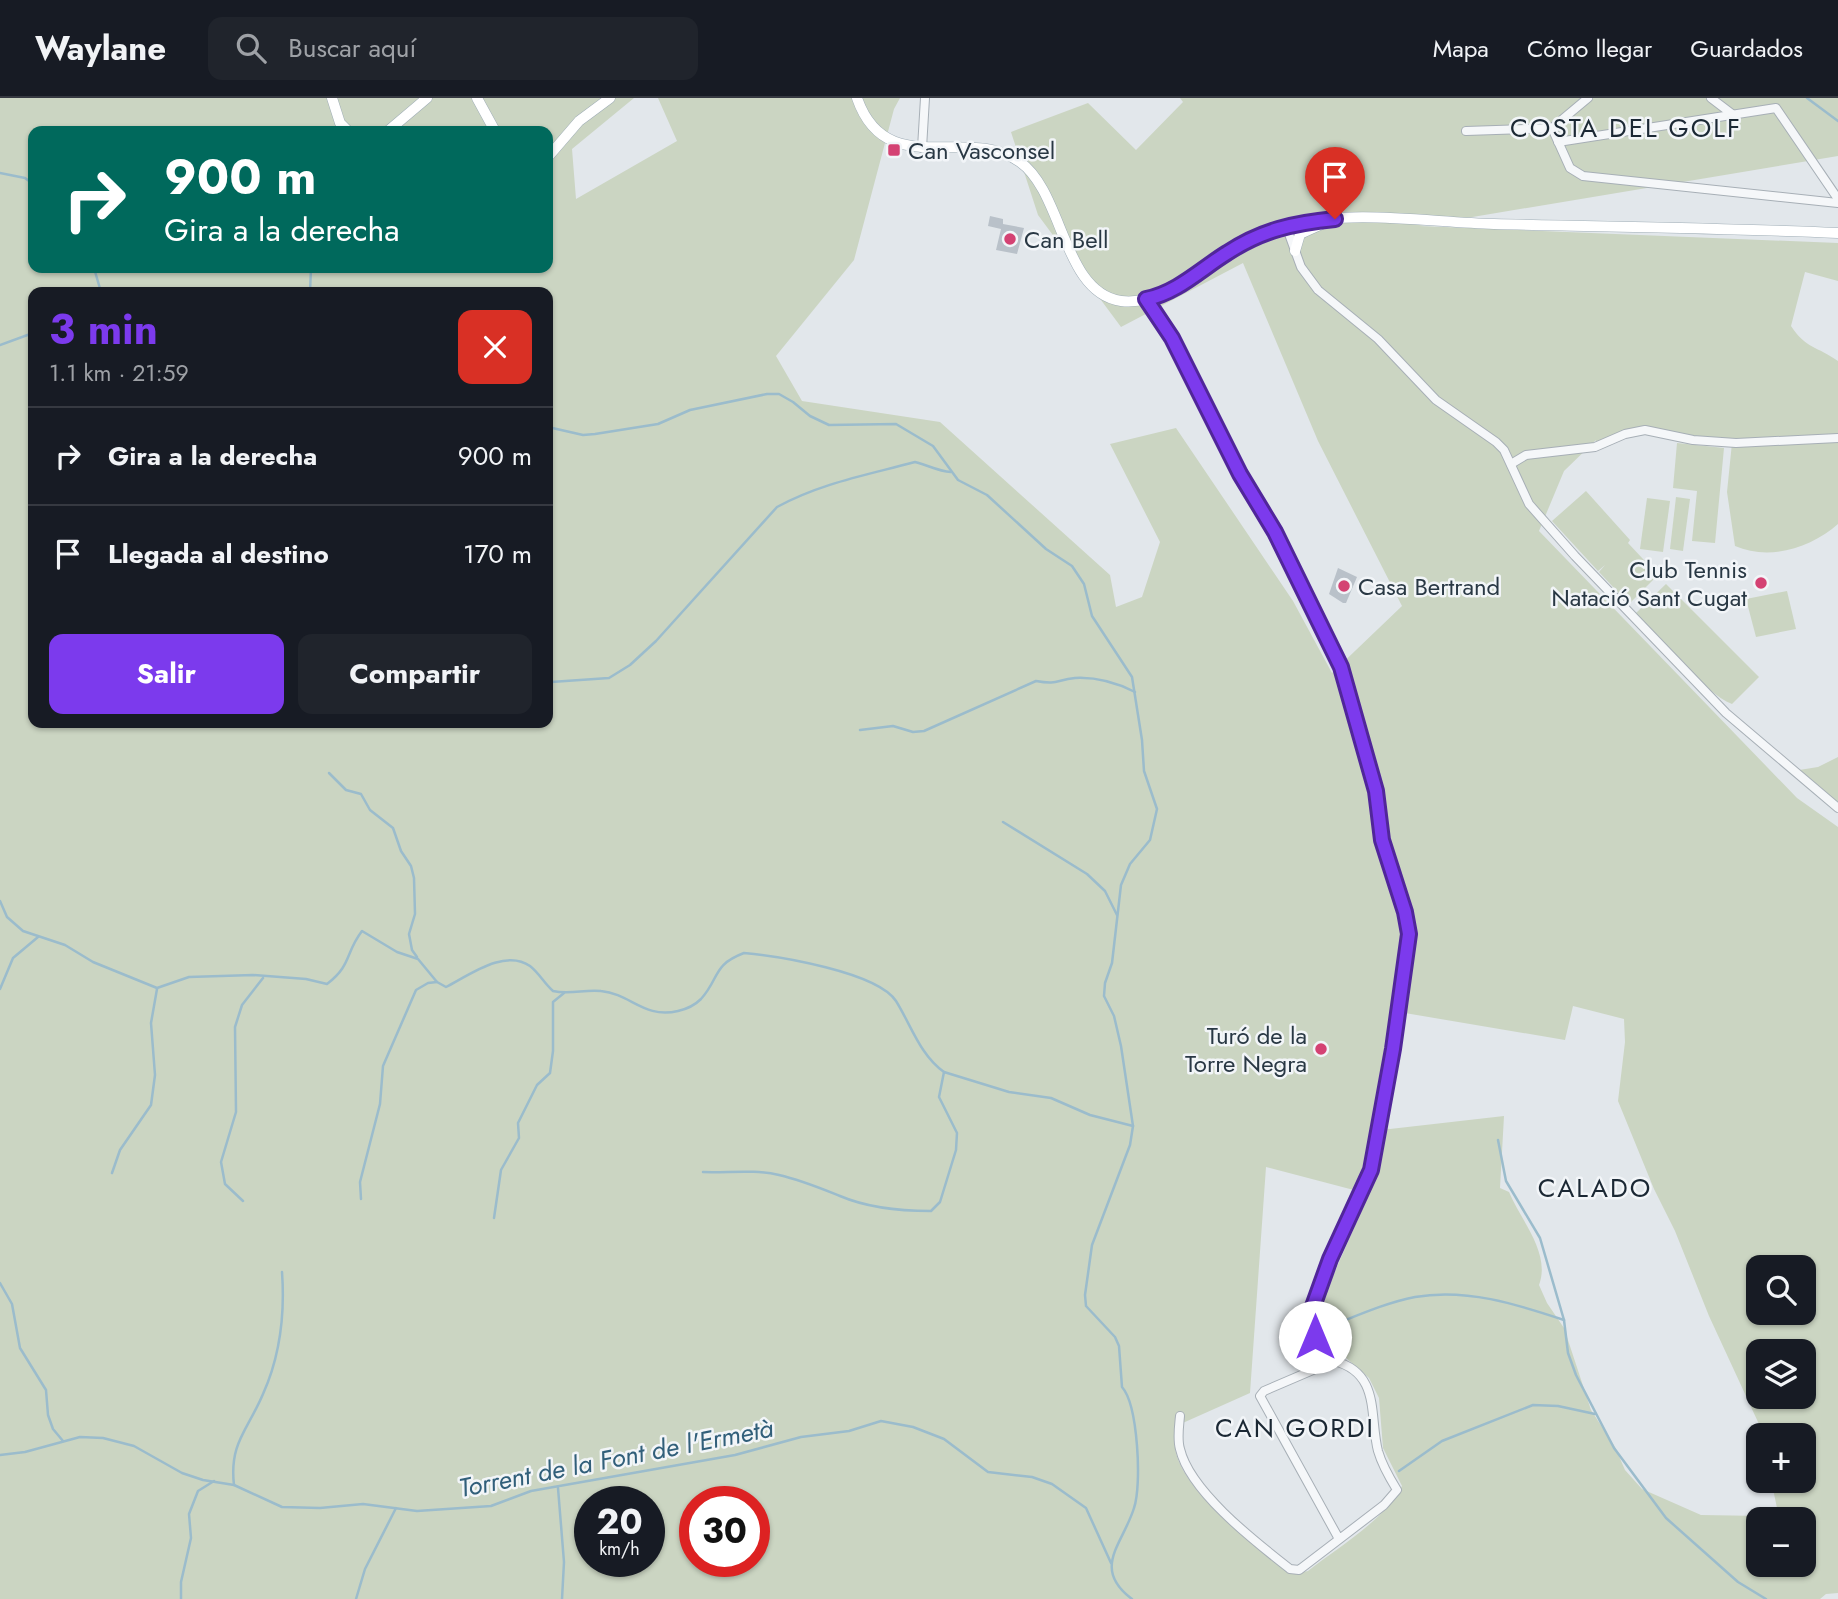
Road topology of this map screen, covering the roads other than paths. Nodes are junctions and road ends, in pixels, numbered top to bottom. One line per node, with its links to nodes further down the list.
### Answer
1 (332, 98): 10 (main road)
2 (427, 98): 11 (main road)
3 (477, 98): 12 (main road)
4 (610, 98): 17 (main road)
5 (857, 98): 16 (main road)
6 (925, 98): 16 (street)
7 (1588, 98): 13 (street)
8 (1711, 98): 9 (street)
9 (1732, 114): 15 (street); 18 (street)
10 (343, 126)
11 (394, 126)
12 (492, 126)
13 (1552, 128): 14 (street); 15 (street)
14 (1466, 131)
15 (1558, 142): 18 (street)
16 (922, 148): 23 (main road)
17 (553, 152)
18 (1838, 201)
19 (1335, 219): 20 (main road); 21 (main road); 22 (main road)
20 (1290, 229): 22 (main road); 23 (main road)
21 (1838, 233)
22 (1295, 251): 25 (street)
23 (1146, 299): 27 (street)
24 (1838, 438): 25 (street)
25 (1511, 464): 26 (street)
26 (1838, 808)
27 (1330, 1362): 29 (street); 29 (street)
28 (1180, 1416): 29 (street)
29 (1339, 1539)

